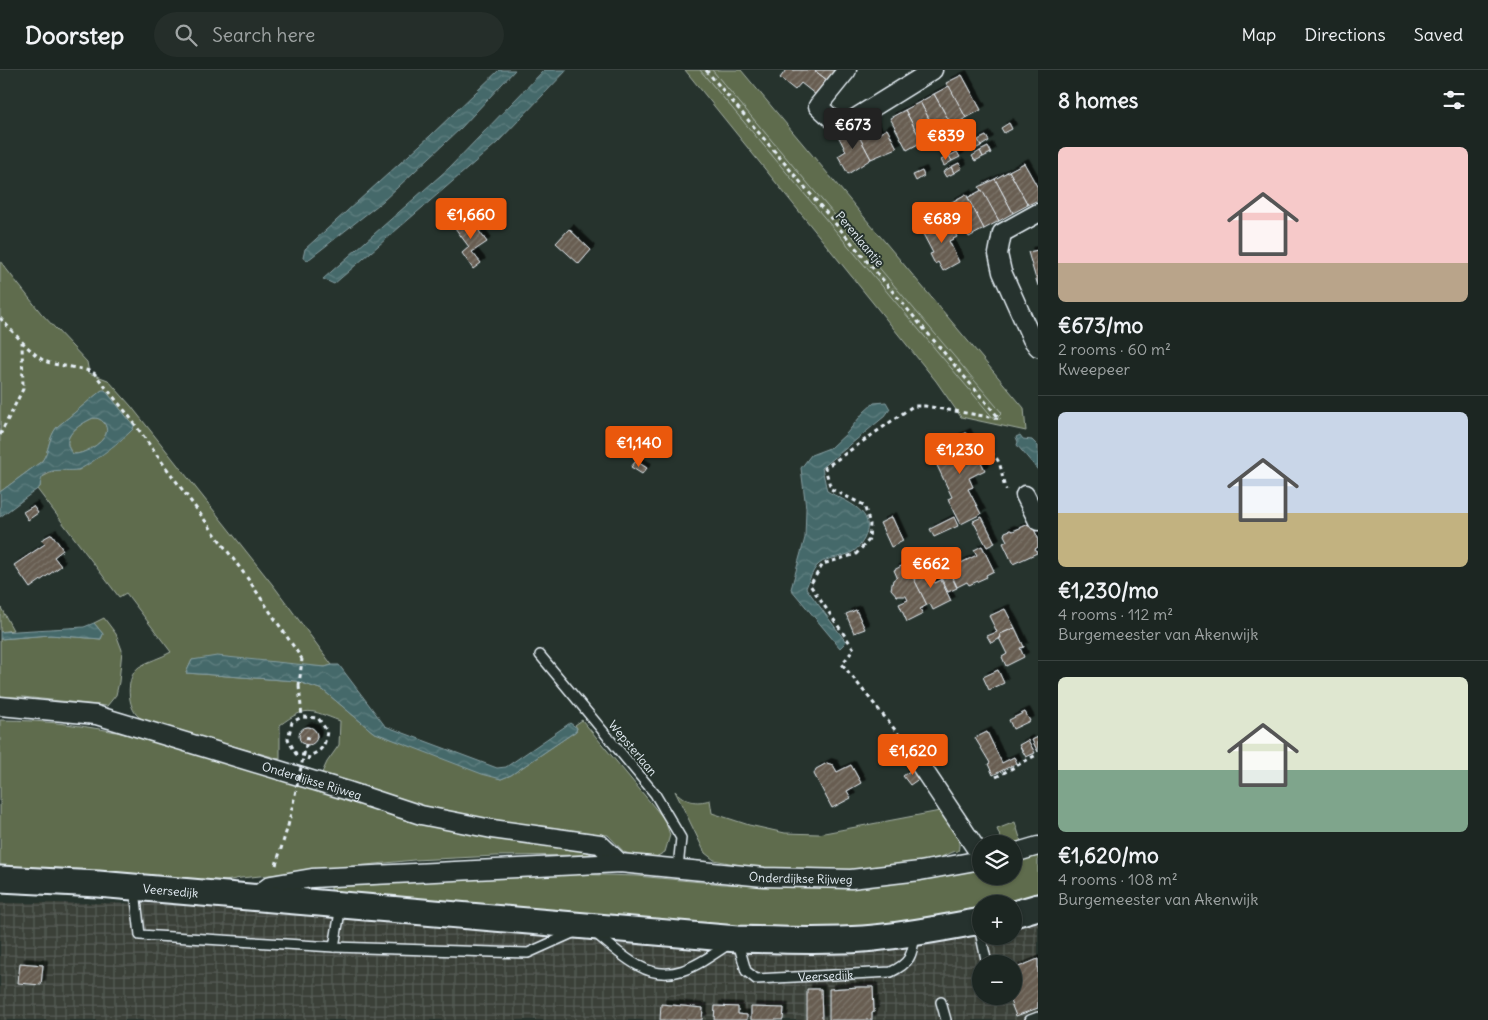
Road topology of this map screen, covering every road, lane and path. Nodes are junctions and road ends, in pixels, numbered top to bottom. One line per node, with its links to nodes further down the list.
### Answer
1 (706, 70): 17 (path, Perenlaantje)
2 (847, 70): 3 (street)
3 (933, 70)
4 (1038, 213): 7 (street)
5 (0, 318): 6 (path)
6 (22, 341): 8 (path); 15 (path, bridge)
7 (1038, 347)
8 (0, 435)
9 (983, 439): 10 (path)
10 (1006, 490)
11 (1026, 495): 12 (street)
12 (1038, 521)
13 (540, 655): 27 (lane, Wepsterlaan)
14 (0, 706): 21 (street, Onderdijkse Rijweg)
15 (302, 717): 19 (path); 19 (path)
16 (308, 736): 30 (path, bridge)
17 (911, 751): 22 (street)
18 (1038, 754): 20 (path)
19 (310, 756): 21 (path)
20 (996, 776)
21 (307, 778): 26 (street, Onderdijkse Rijweg)
22 (972, 844)
23 (1038, 846): 24 (street)
24 (1022, 851)
25 (972, 860): 27 (street, Onderdijkse Rijweg)
26 (620, 863): 27 (street, Onderdijkse Rijweg); 30 (street, Onderdijkse Rijweg)
27 (678, 868)
28 (0, 879): 29 (main road, Veersedijk)
29 (135, 888): 30 (main road, Veersedijk); 38 (lane, Veersedijk)
30 (262, 892): 31 (main road, Veersedijk)
31 (340, 906): 34 (main road, Veersedijk); 38 (lane)
32 (1038, 907): 33 (main road)
33 (1022, 912)
34 (587, 927): 37 (main road, Veersedijk); 37 (lane); 38 (lane, Veersedijk)
35 (972, 930): 36 (main road, Veersedijk)
36 (915, 933): 37 (main road, Veersedijk); 37 (lane, Veersedijk)
37 (736, 939)
38 (334, 947)
39 (941, 1002): 41 (lane)
40 (1038, 1017): 42 (lane)
41 (946, 1020)
42 (1030, 1020)

